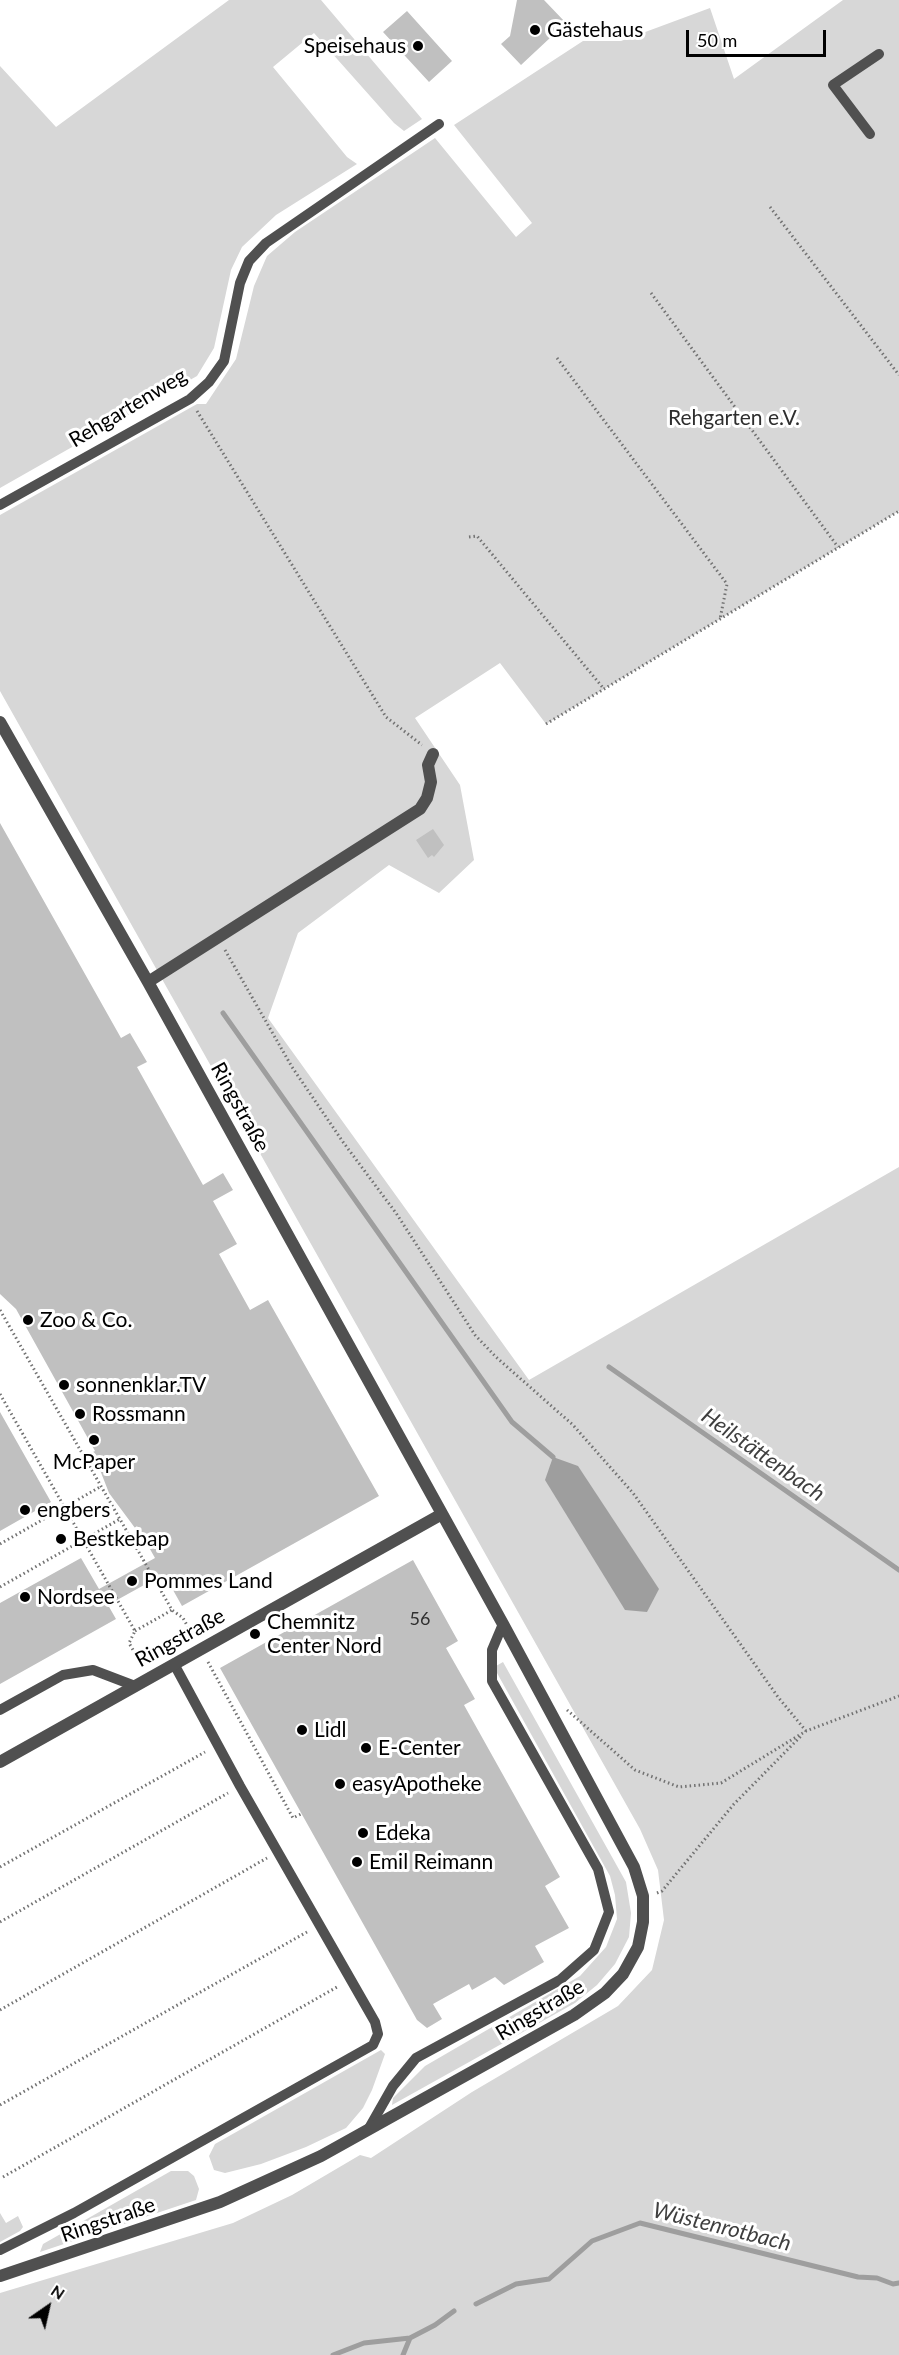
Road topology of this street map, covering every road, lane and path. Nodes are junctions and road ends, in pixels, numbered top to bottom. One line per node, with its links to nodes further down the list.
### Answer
1 (879, 54): 3 (lane)
2 (440, 124): 8 (lane, Rehgartenweg)
3 (870, 134)
4 (770, 207): 7 (path)
5 (651, 293): 12 (path)
6 (557, 358): 13 (path)
7 (899, 375)
8 (190, 399): 9 (lane, Rehgartenweg); 17 (path)
9 (0, 505)
10 (899, 511): 12 (path)
11 (469, 537): 14 (path)
12 (838, 548): 13 (path)
13 (720, 619): 14 (path)
14 (604, 689): 16 (path)
15 (0, 722): 19 (street, Ringstraße)
16 (546, 724)
17 (433, 754): 18 (street)
18 (218, 938): 19 (street); 37 (path)
19 (148, 982): 23 (street, Ringstraße)
20 (0, 1310): 22 (path)
21 (0, 1394): 22 (path)
22 (63, 1508): 25 (path); 26 (path)
23 (442, 1514): 29 (street, Ringstraße); 31 (street, Ringstraße)
24 (120, 1519): 25 (path)
25 (82, 1540): 27 (path); 30 (path)
26 (0, 1544)
27 (0, 1587)
28 (172, 1610): 30 (path)
29 (503, 1624): 36 (street, Ringstraße); 49 (lane)
30 (135, 1631): 32 (path)
31 (174, 1664): 32 (street, Ringstraße); 38 (lane)
32 (149, 1678): 33 (street, Ringstraße)
33 (135, 1686): 35 (lane); 39 (street, Ringstraße)
34 (899, 1696): 37 (path)
35 (0, 1710)
36 (551, 1713): 37 (path); 43 (street, Ringstraße)
37 (806, 1731): 43 (path)
38 (217, 1745): 40 (lane); 42 (path)
39 (0, 1762)
40 (240, 1786): 41 (lane); 44 (path)
41 (277, 1852): 45 (lane); 47 (path)
42 (0, 1867)
43 (643, 1896): 49 (street, Ringstraße)
44 (0, 1922)
45 (319, 1925): 46 (lane); 48 (path)
46 (350, 1980): 50 (path); 51 (lane)
47 (0, 2010)
48 (0, 2105)
49 (367, 2132): 52 (street, Ringstraße)
50 (3, 2177)
51 (0, 2250)
52 (0, 2276)

